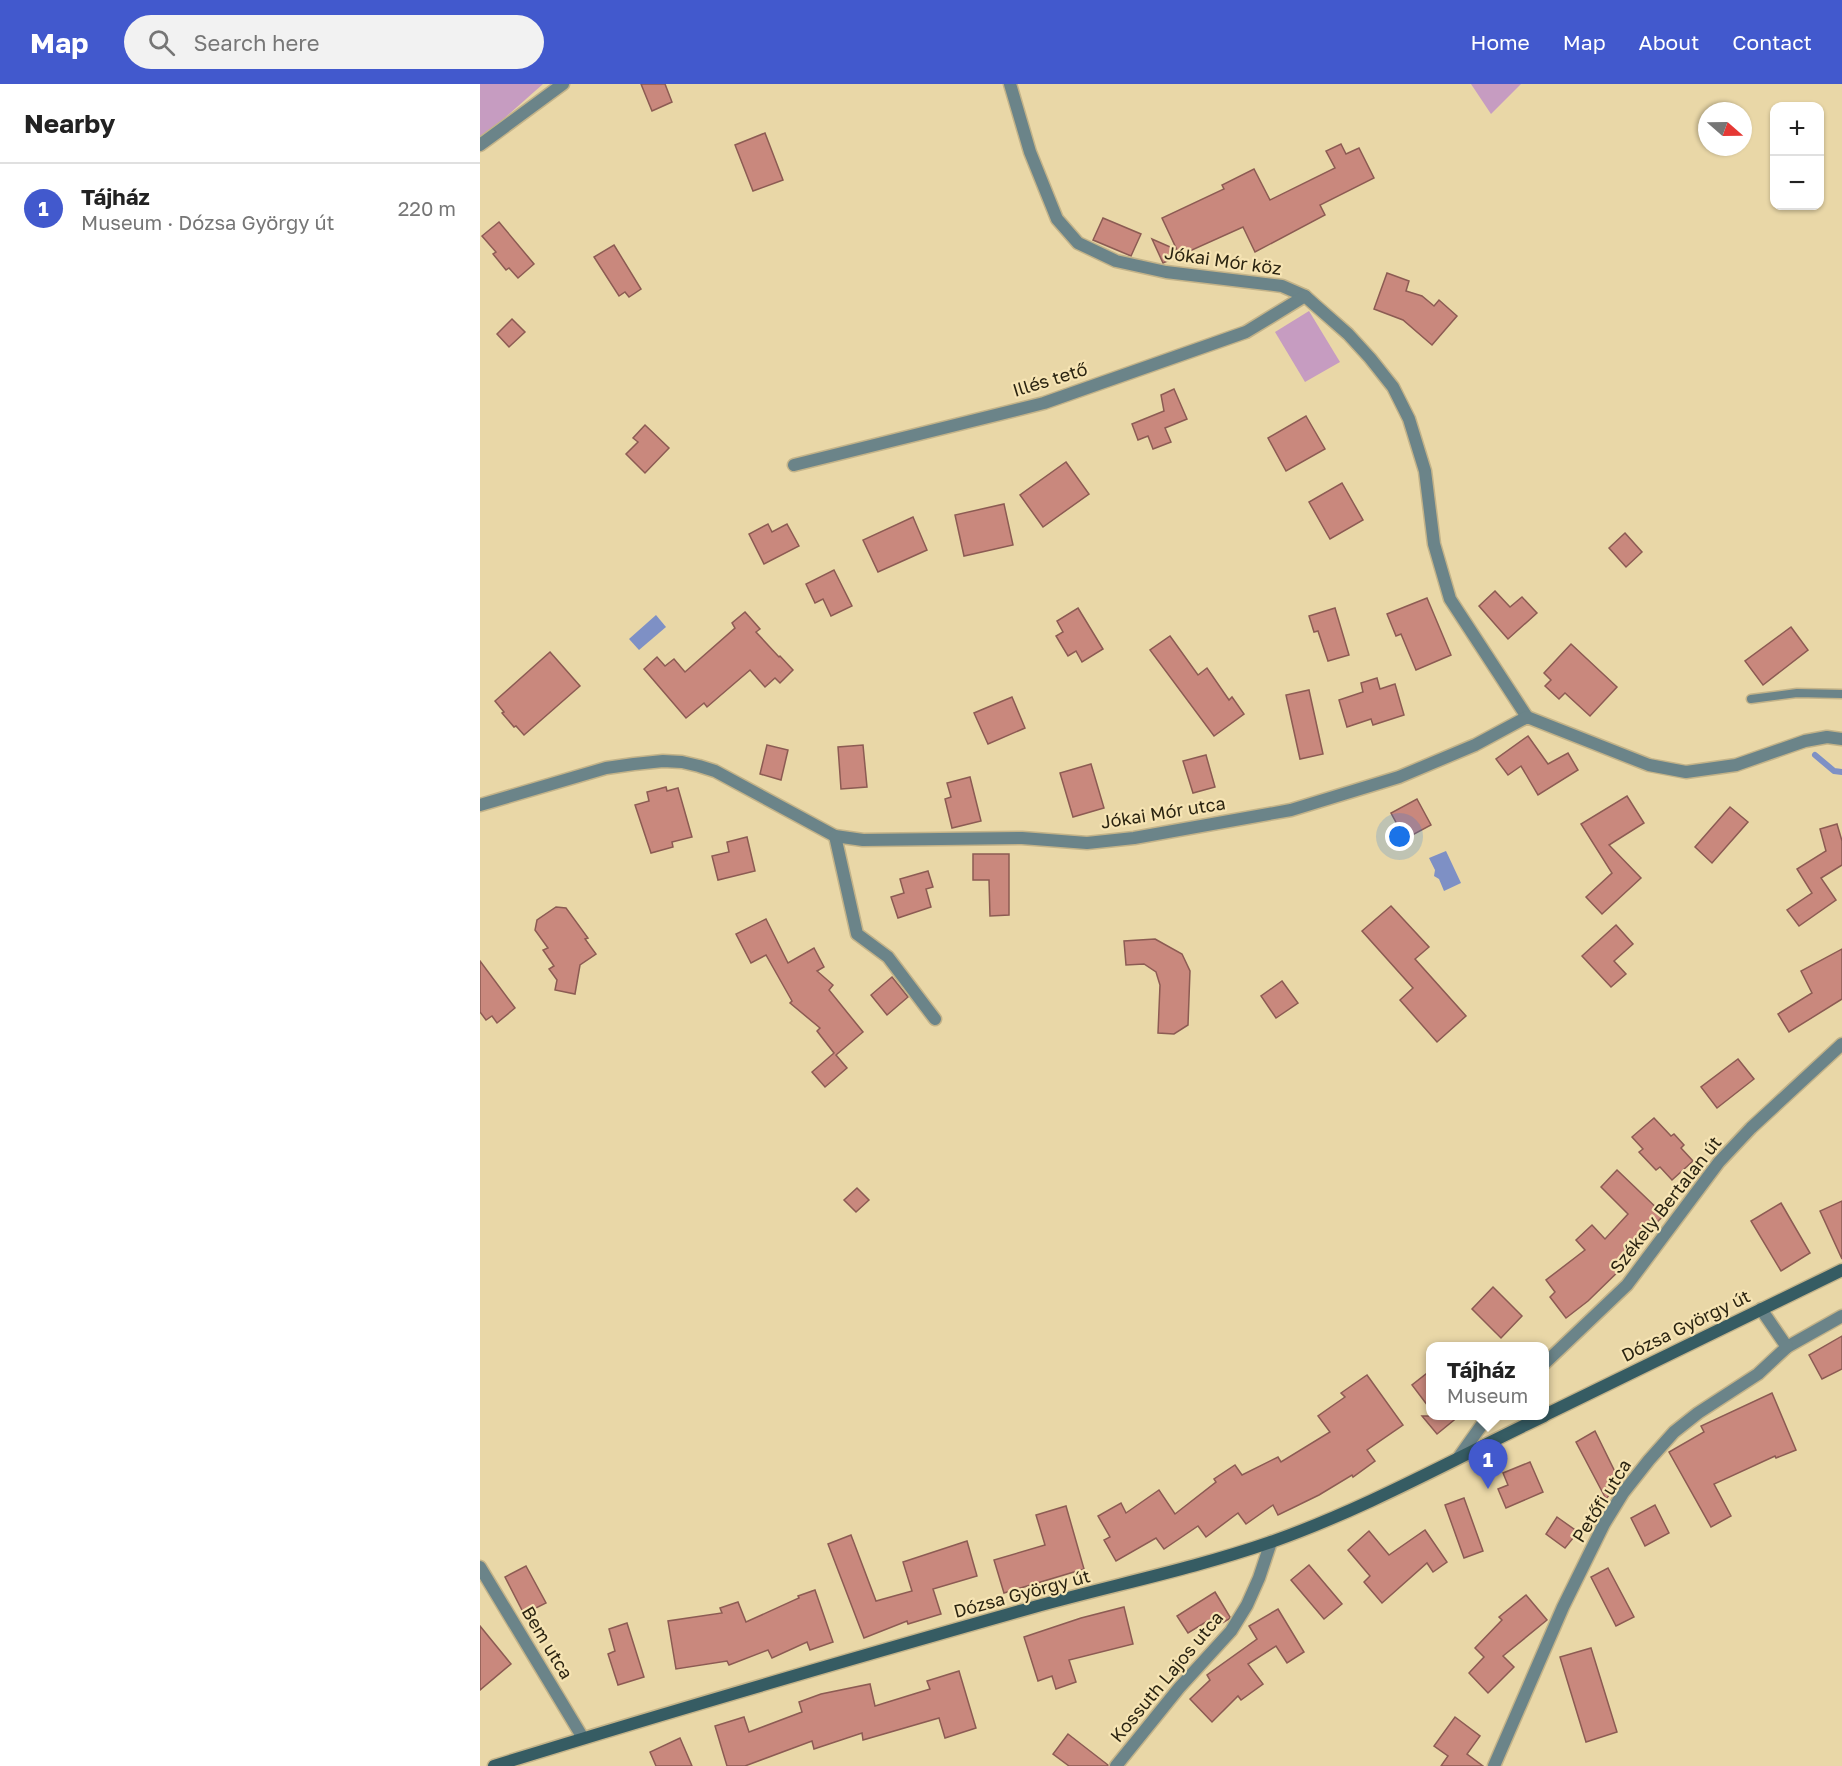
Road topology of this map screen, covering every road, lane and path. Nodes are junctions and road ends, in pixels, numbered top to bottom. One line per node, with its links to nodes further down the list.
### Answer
1 (563, 84): 3 (street)
2 (1010, 84): 4 (street, Jókai Mór köz)
3 (480, 145)
4 (1305, 297): 5 (street, Illés tető); 8 (street, Jókai Mór köz)
5 (794, 465)
6 (1842, 694): 7 (lane)
7 (1751, 699)
8 (1527, 717): 9 (street); 11 (street, Jókai Mór utca)
9 (1842, 739)
10 (480, 806): 11 (street, Jókai Mór utca)
11 (835, 836): 12 (street)
12 (935, 1019)
13 (1842, 1044): 18 (street, Székely Bertalan út)
14 (1842, 1270): 15 (main road, Dózsa György út)
15 (1761, 1309): 17 (street); 19 (main road, Dózsa György út)
16 (1842, 1316): 17 (street)
17 (1787, 1347): 28 (street, Petőfi utca)
18 (1549, 1359)
19 (1549, 1413)
20 (1485, 1420): 22 (street)
21 (1534, 1420): 22 (main road, Dózsa György út)
22 (1459, 1457): 23 (main road, Dózsa György út)
23 (1270, 1542): 25 (main road, Dózsa György út); 27 (street, Kossuth Lajos utca)
24 (480, 1567): 25 (street, Bem utca)
25 (583, 1738): 26 (main road, Dózsa György út)
26 (494, 1766)
27 (1116, 1766)
28 (1494, 1766)

